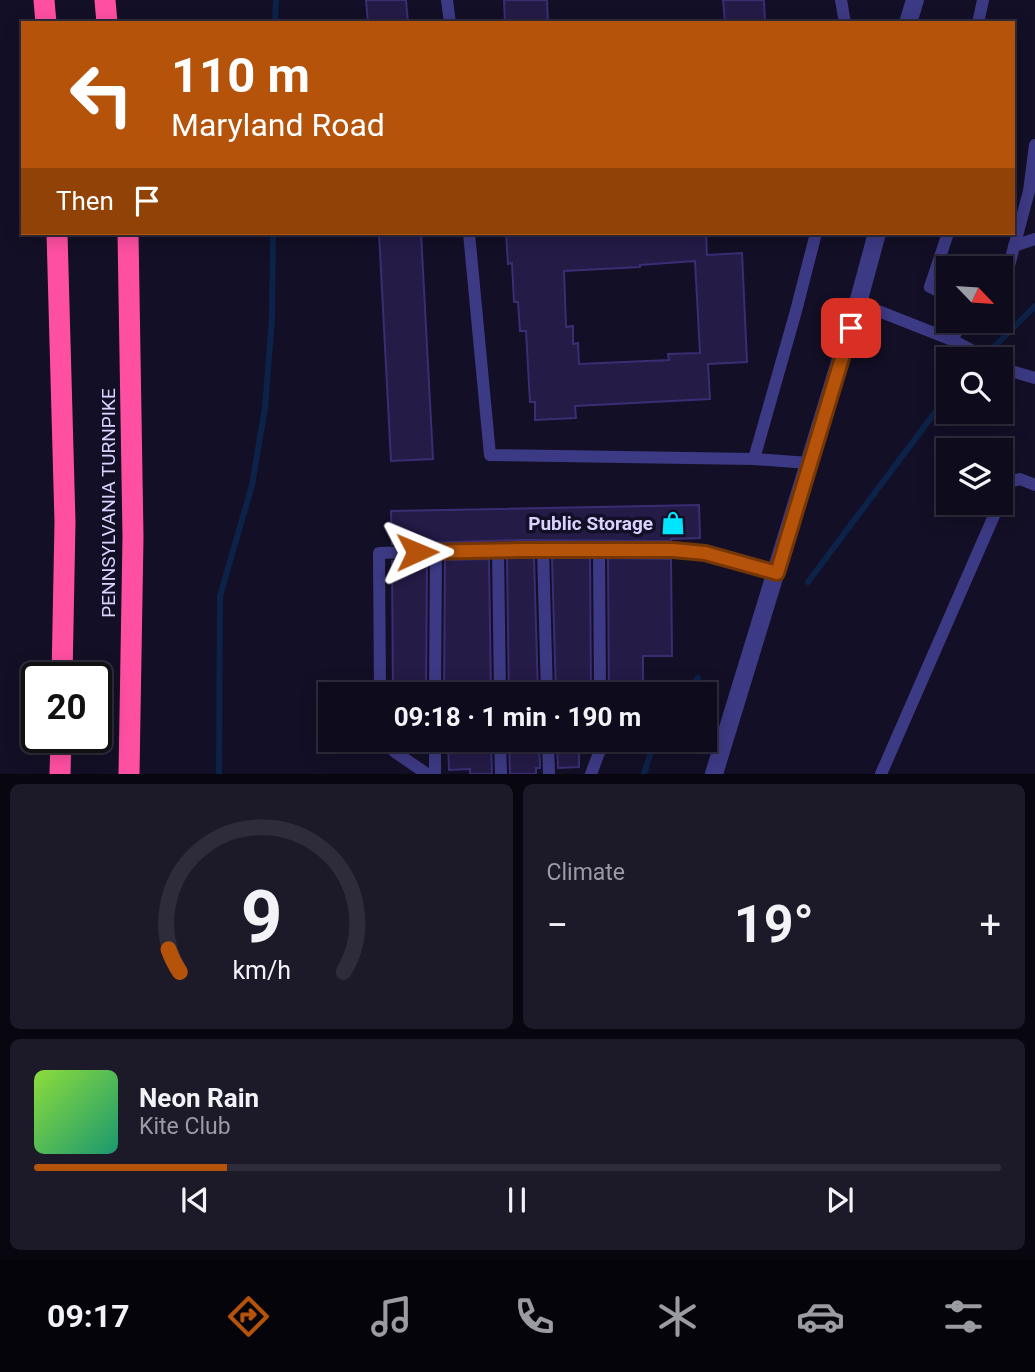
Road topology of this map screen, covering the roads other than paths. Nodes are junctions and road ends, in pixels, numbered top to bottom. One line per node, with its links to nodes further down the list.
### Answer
1 (44, 0): 8 (highway)
2 (105, 0): 9 (highway)
3 (447, 0): 10 (lane)
4 (841, 0): 11 (lane)
5 (904, 0): 12 (street)
6 (915, 0): 13 (street)
7 (984, 0): 14 (lane)
8 (46, 21)
9 (107, 21)
10 (450, 21)
11 (845, 21)
12 (906, 21)
13 (907, 21)
14 (979, 21)
15 (1035, 145): 23 (lane)
16 (57, 235): 44 (highway)
17 (128, 235): 57 (highway, PENNSYLVANIA TURNPIKE)
18 (469, 235): 34 (lane)
19 (815, 235): 34 (lane)
20 (876, 235): 28 (street)
21 (947, 235): 24 (lane)
22 (1035, 239): 23 (lane)
23 (1014, 246): 25 (lane)
24 (940, 256)
25 (1011, 256)
26 (936, 269): 27 (lane)
27 (936, 290)
28 (859, 303): 30 (lane); 35 (street)
29 (960, 333): 30 (lane)
30 (958, 342): 31 (lane)
31 (967, 347)
32 (1013, 371): 33 (lane)
33 (1035, 379)
34 (754, 459): 35 (lane)
35 (808, 463): 43 (street)
36 (1013, 481): 37 (lane)
37 (1035, 485)
38 (994, 515): 64 (lane)
39 (498, 550): 40 (lane); 42 (lane); 47 (lane)
40 (544, 550): 41 (lane); 48 (lane)
41 (599, 550): 43 (lane); 49 (lane)
42 (436, 552): 45 (lane); 46 (lane)
43 (777, 573): 63 (street)
44 (62, 662)
45 (380, 682)
46 (435, 682)
47 (500, 682)
48 (547, 682)
49 (600, 682)
50 (396, 752): 58 (lane)
51 (435, 752): 59 (lane)
52 (500, 752): 60 (lane)
53 (548, 752): 61 (lane)
54 (599, 752): 62 (lane)
55 (61, 753): 56 (highway)
56 (60, 774)
57 (129, 774)
58 (427, 774)
59 (435, 774)
60 (501, 774)
61 (549, 774)
62 (591, 774)
63 (714, 774)
64 (881, 774)

